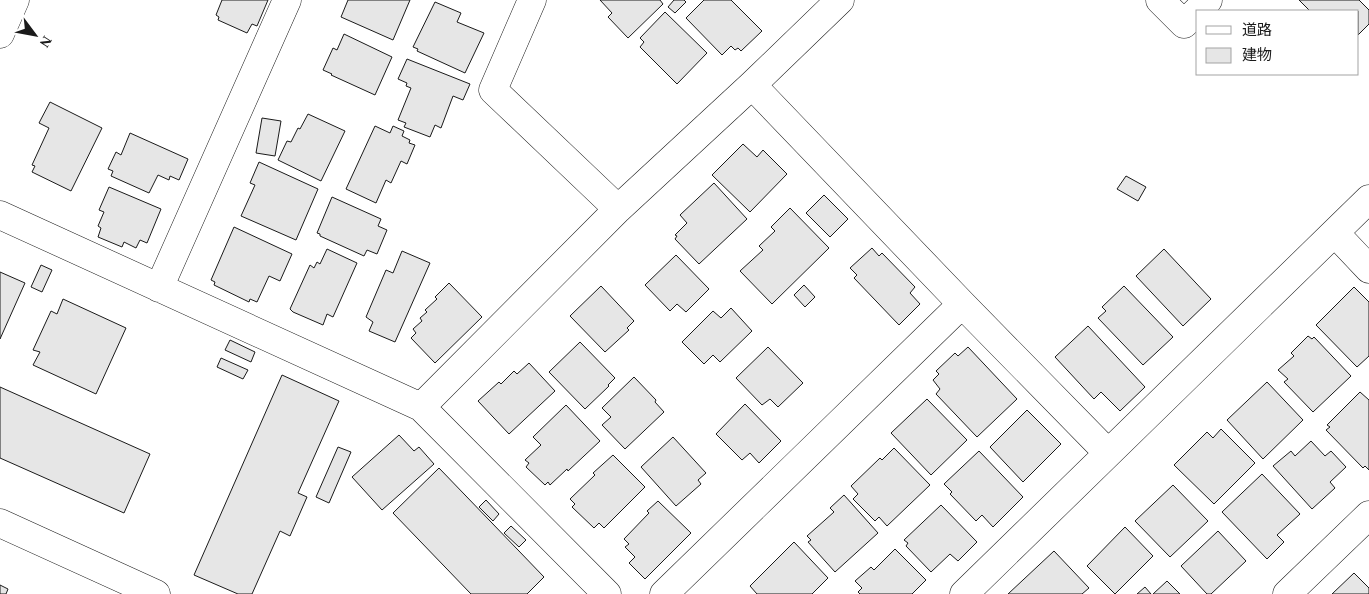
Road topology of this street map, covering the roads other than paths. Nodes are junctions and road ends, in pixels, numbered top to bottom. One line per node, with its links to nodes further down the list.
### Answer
1 (15, 0): 9 (street)
2 (287, 0): 16 (street)
3 (532, 0): 12 (street)
4 (840, 0): 10 (street)
5 (1160, 0): 8 (street)
6 (1208, 0): 7 (street)
7 (1198, 10)
8 (1196, 12)
9 (0, 34)
10 (752, 85): 12 (street); 17 (street)
11 (1369, 199): 14 (street)
12 (618, 209): 18 (street)
13 (0, 215): 16 (street)
14 (1335, 232): 15 (street); 19 (street)
15 (1369, 269)
16 (160, 288): 18 (street)
17 (962, 304): 19 (street); 24 (street)
18 (421, 407): 23 (street)
19 (1108, 453): 25 (street)
20 (1369, 515): 26 (street)
21 (0, 523): 22 (street)
22 (156, 594)
23 (607, 594)
24 (664, 594)
25 (964, 594)
26 (1287, 594)

